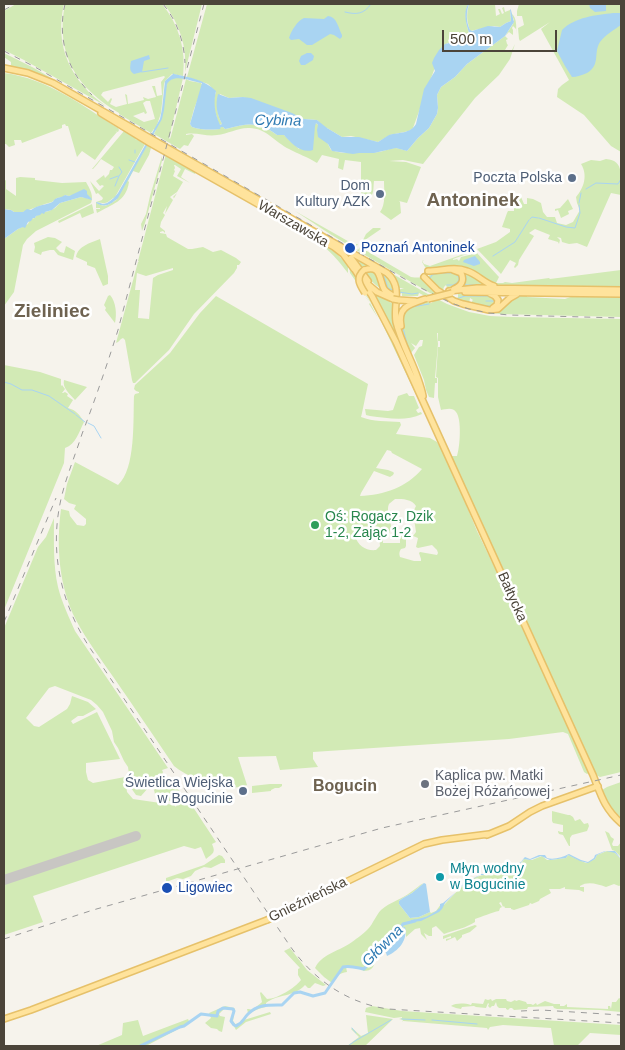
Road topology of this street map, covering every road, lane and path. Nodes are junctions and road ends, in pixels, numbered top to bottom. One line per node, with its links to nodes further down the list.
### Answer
1 (4, 69): 2 (main road, Warszawska)
2 (149, 140): 3 (main road, Warszawska); 5 (main road, Warszawska)
3 (329, 240): 4 (main road, Warszawska); 12 (main road, Warszawska)
4 (352, 253): 16 (main road, Bałtycka)
5 (354, 267): 12 (main road, Warszawska); 15 (main road, Bałtycka)
6 (450, 269): 7 (main road); 8 (main road); 14 (main road)
7 (507, 289): 8 (main road, Warszawska); 10 (main road, Warszawska)
8 (450, 292): 9 (main road, Warszawska); 13 (main road, Warszawska, bridge)
9 (484, 292): 11 (main road, Warszawska); 14 (main road)
10 (621, 292): 11 (main road, Warszawska)
11 (530, 293): 14 (main road)
12 (396, 298): 13 (main road, Warszawska); 15 (main road, bridge)
13 (426, 298): 16 (main road)
14 (480, 308)
15 (381, 315): 17 (main road, Bałtycka)
16 (408, 353): 17 (main road, Bałtycka)
17 (428, 413): 18 (main road, Bałtycka)
18 (598, 789): 19 (main road, Bałtycka); 20 (main road, Gnieźnieńska, bridge)
19 (621, 821)
20 (4, 1019)

